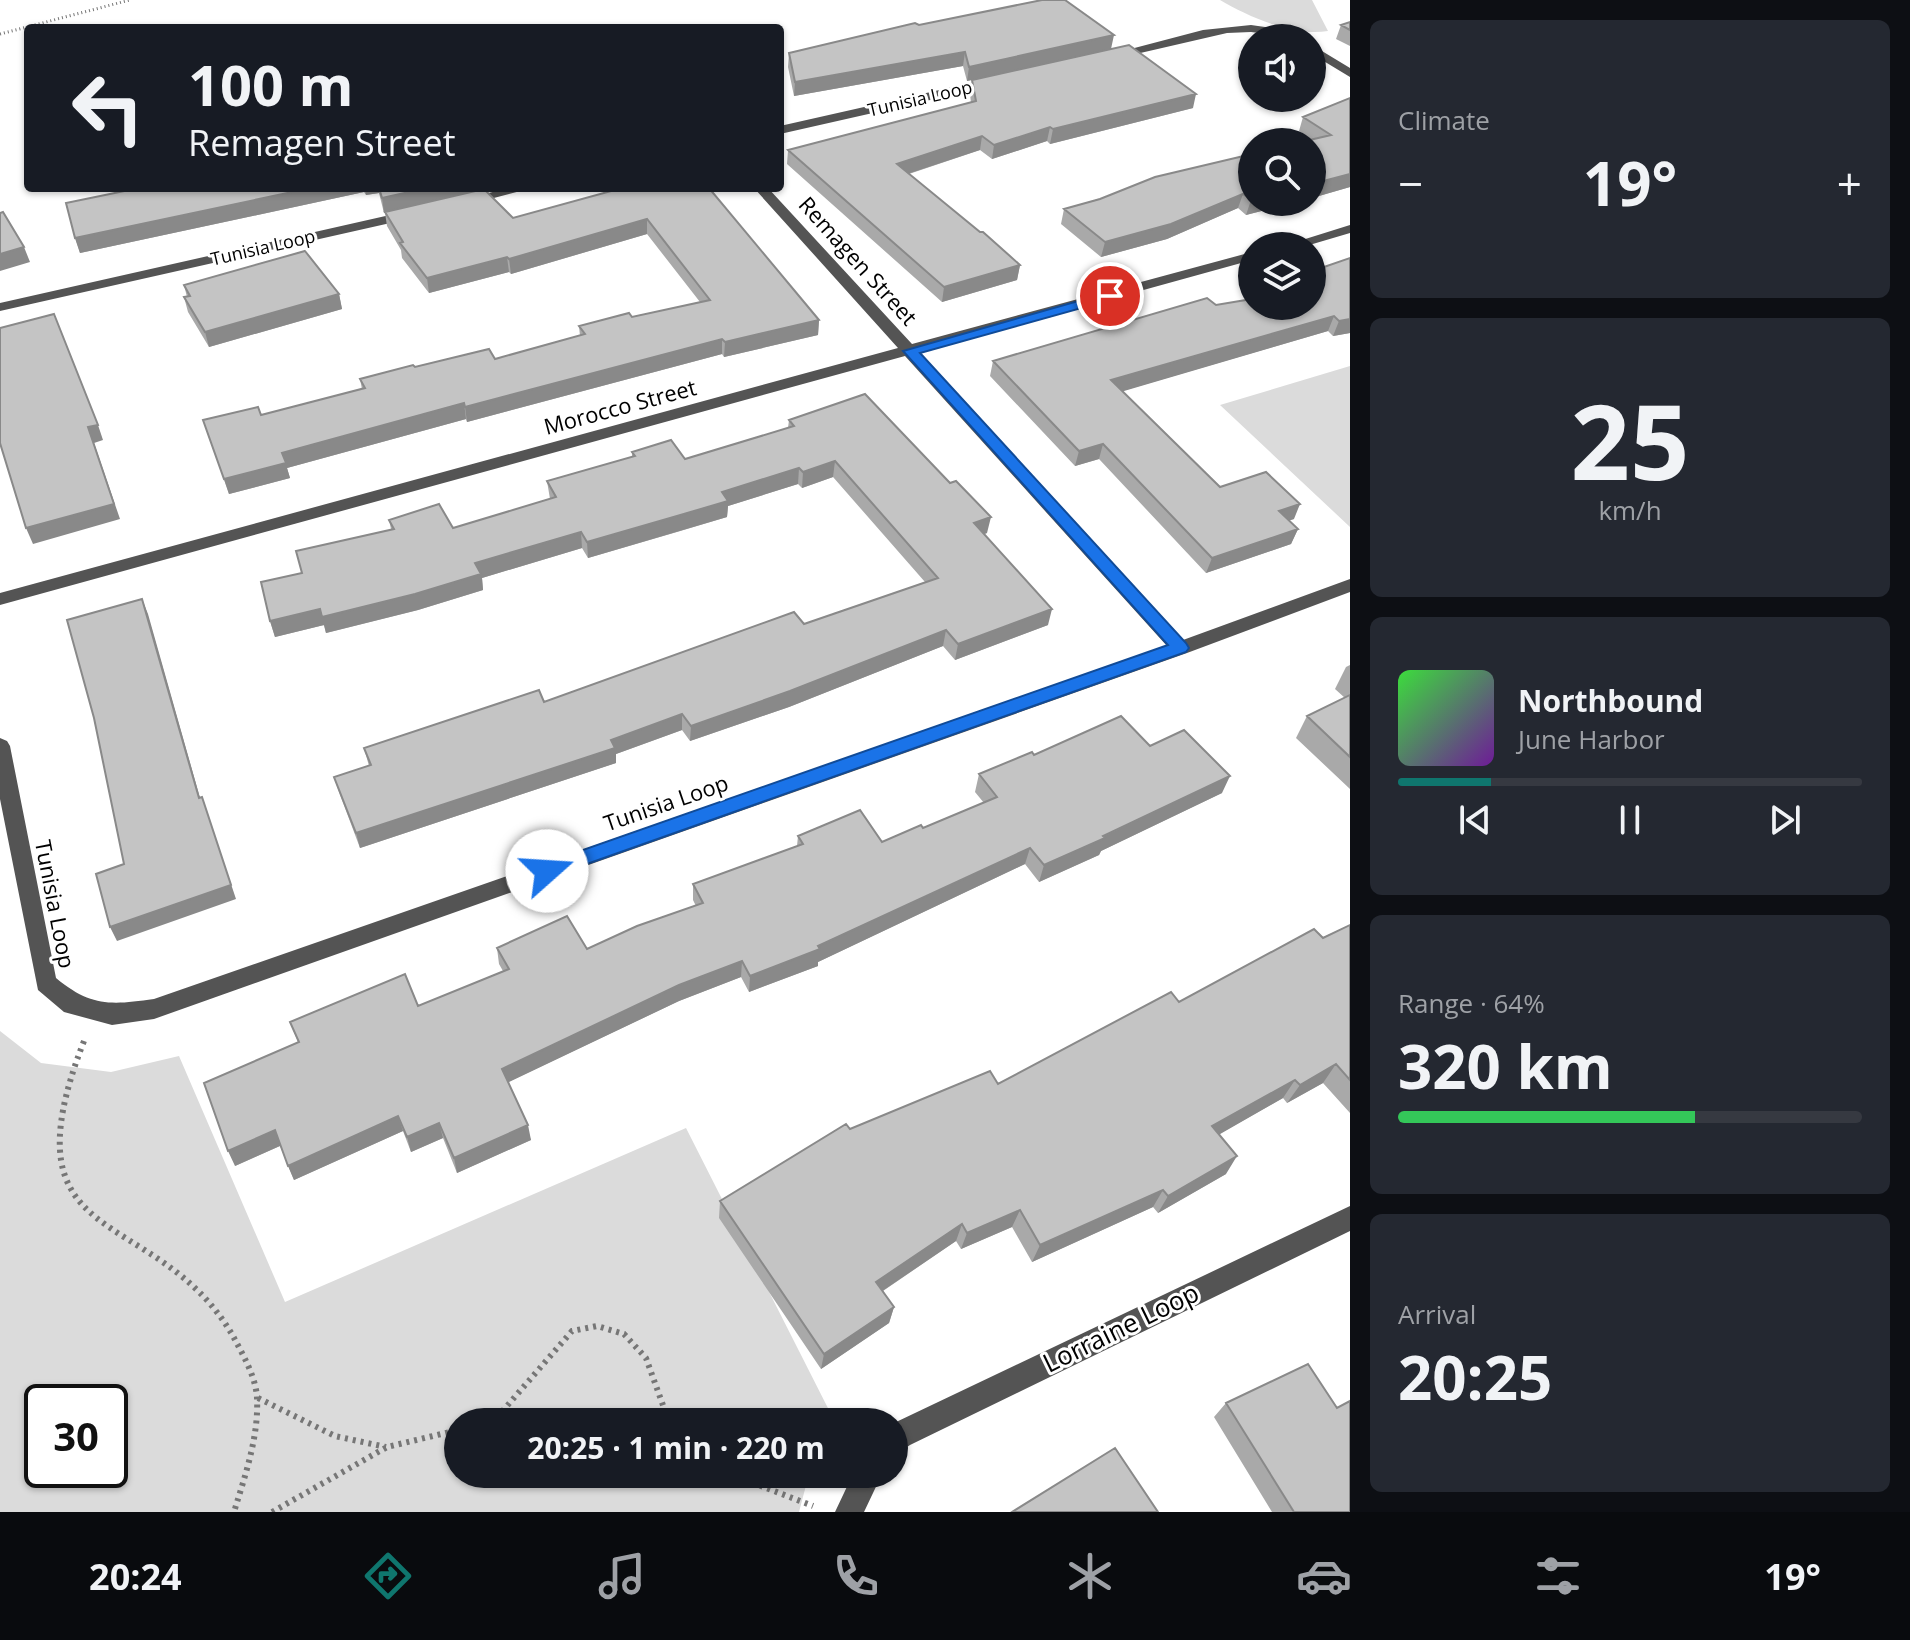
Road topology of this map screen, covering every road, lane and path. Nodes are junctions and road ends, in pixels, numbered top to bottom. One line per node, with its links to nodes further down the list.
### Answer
1 (130, 0): 2 (path)
2 (38, 24)
3 (24, 28): 5 (path)
4 (1238, 30): 6 (street)
5 (0, 34)
6 (1102, 58)
7 (1326, 58): 8 (street)
8 (1350, 73)
9 (1010, 78): 10 (street, Tunisia Loop)
10 (784, 129)
11 (508, 192): 13 (street)
12 (765, 192): 19 (street, Remagen Street)
13 (448, 206)
14 (432, 209): 18 (street, Tunisia Loop)
15 (1350, 229): 16 (street)
16 (1326, 236)
17 (1238, 260): 19 (street, Morocco Street)
18 (0, 307)
19 (910, 351): 21 (street, Morocco Street); 22 (street, Remagen Street)
20 (1350, 585): 22 (street, Tunisia Loop)
21 (0, 599)
22 (1180, 648): 24 (street, Tunisia Loop)
23 (0, 746): 24 (street, Tunisia Loop)
24 (97, 1011): 26 (path)
25 (1350, 1218): 29 (street, Lorraine Loop)
26 (258, 1398): 31 (path); 35 (path)
27 (505, 1408): 28 (path)
28 (664, 1408)
29 (908, 1431)
30 (444, 1433): 31 (path)
31 (387, 1447): 36 (path)
32 (766, 1488): 34 (path)
33 (861, 1488): 37 (street)
34 (816, 1507)
35 (234, 1512)
36 (272, 1512)
37 (849, 1512)

